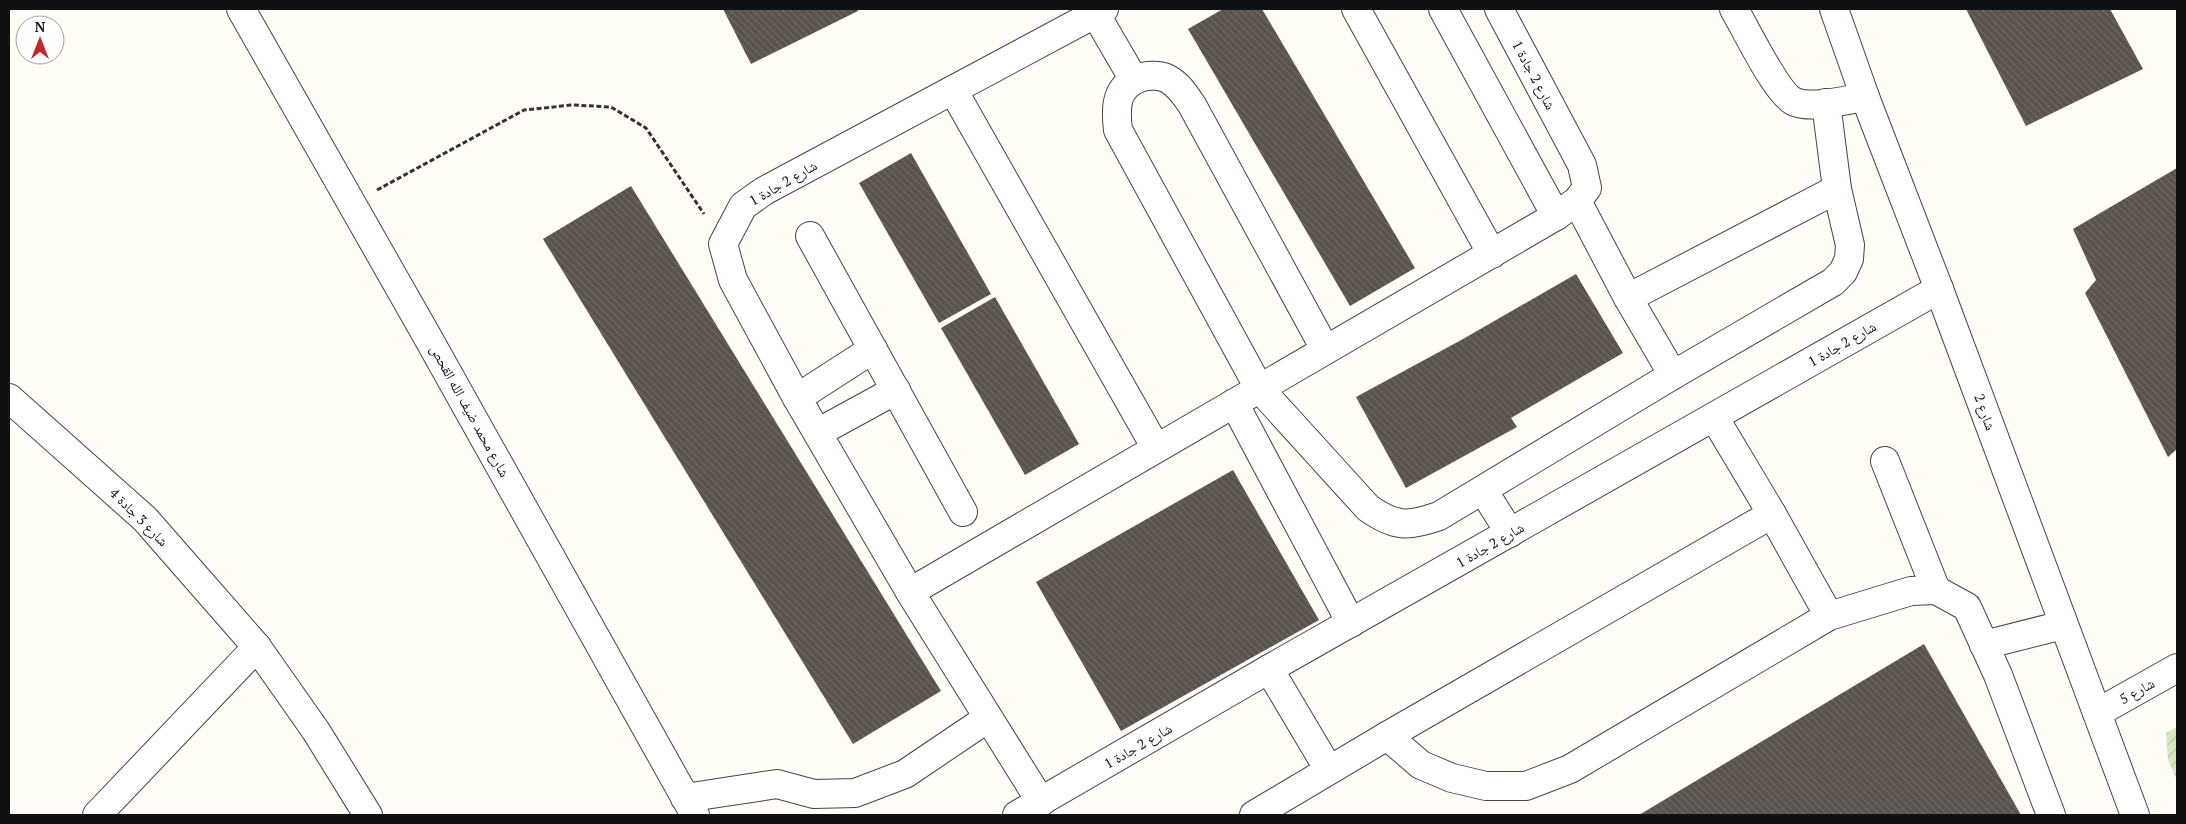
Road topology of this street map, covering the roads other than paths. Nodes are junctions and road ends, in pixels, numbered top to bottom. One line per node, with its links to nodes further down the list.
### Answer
1 (241, 9): 48 (street, شارع محمد ضيف الله القحص)
2 (1356, 9): 15 (street)
3 (1443, 9): 13 (street)
4 (1499, 9): 13 (street, شارع 2 جادة 1)
5 (1734, 9): 11 (street)
6 (1834, 9): 10 (street, شارع 2)
7 (1099, 11): 8 (street); 9 (street, شارع 2 جادة 1)
8 (1134, 80): 19 (street); 21 (street)
9 (953, 90): 24 (street, شارع 2 جادة 1); 28 (street)
10 (1865, 97): 11 (street); 16 (street, شارع 2)
11 (1826, 103): 12 (street)
12 (1837, 189): 17 (street); 20 (street)
13 (1567, 208): 15 (street); 17 (street)
14 (810, 236): 18 (street)
15 (1492, 254): 19 (street)
16 (1939, 289): 26 (street, شارع 2 جادة 1); 38 (street, شارع 2)
17 (1628, 298): 20 (street)
18 (873, 349): 22 (street); 24 (street)
19 (1325, 349): 21 (street)
20 (1673, 375): 30 (street)
21 (1259, 388): 25 (street); 30 (street)
22 (896, 390): 27 (street); 31 (street)
23 (9, 398): 40 (street, شارع 3 جادة 4)
24 (797, 398): 27 (street)
25 (1234, 403): 28 (street); 37 (street)
26 (1714, 417): 32 (street); 33 (street, شارع 2 جادة 1)
27 (819, 432): 35 (street)
28 (1156, 448): 35 (street)
29 (1884, 461): 34 (street)
30 (1483, 490): 33 (street)
31 (963, 512)
32 (1772, 514): 36 (street); 45 (street)
33 (1510, 533): 37 (street, شارع 2 جادة 1)
34 (1936, 590): 36 (street); 39 (street)
35 (910, 592): 44 (street)
36 (1829, 616): 45 (street)
37 (1351, 623): 42 (street, شارع 2 جادة 1)
38 (2064, 625): 39 (street); 43 (street, شارع 2)
39 (1984, 645): 53 (street)
40 (257, 647): 49 (street); 50 (street, شارع 3 جادة 4)
41 (2177, 668): 43 (street, شارع 5)
42 (1269, 669): 46 (street); 47 (street, شارع 2 جادة 1)
43 (2097, 713): 54 (street, شارع 2)
44 (988, 718): 47 (street); 48 (street)
45 (1386, 736): 46 (street)
46 (1329, 770): 52 (street)
47 (1041, 802): 51 (street, شارع 2 جادة 1)
48 (690, 806)
49 (97, 815)
50 (368, 815)
51 (1017, 815)
52 (1254, 815)
53 (2051, 815)
54 (2135, 815)

